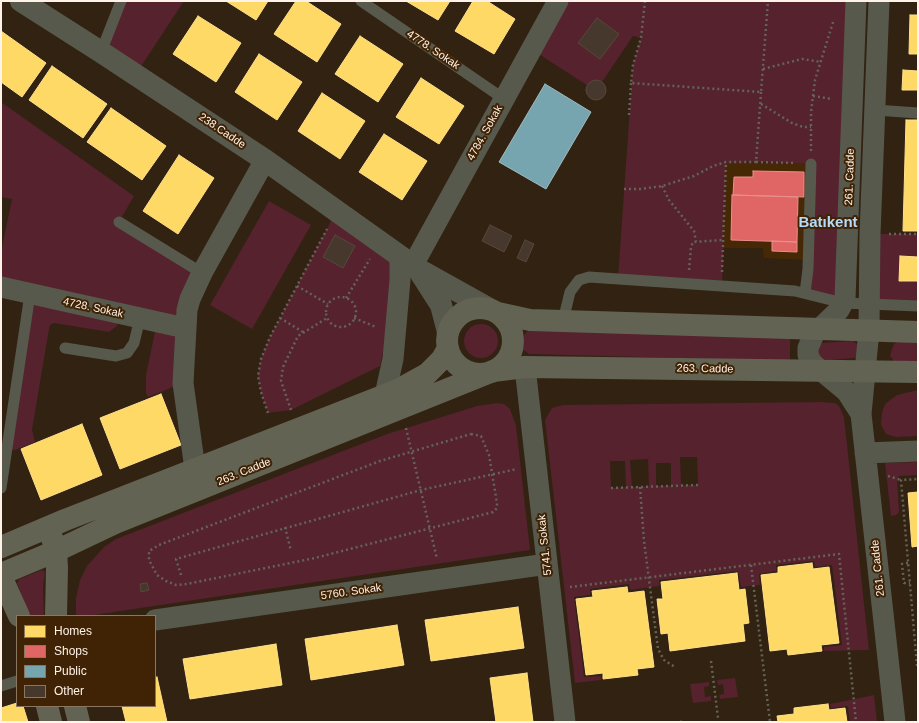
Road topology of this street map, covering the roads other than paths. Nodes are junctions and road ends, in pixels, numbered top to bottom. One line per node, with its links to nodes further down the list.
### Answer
1 (21, 1): 7 (street, 238.Cadde)
2 (121, 1): 7 (lane)
3 (361, 1): 8 (lane, 4778. Sokak)
4 (558, 1): 8 (street, 4784. Sokak)
5 (856, 1): 19 (street, 261. Cadde)
6 (879, 1): 9 (street, 261. Cadde)
7 (101, 52): 11 (street, 238.Cadde)
8 (504, 99): 14 (street, 4784. Sokak)
9 (875, 110): 10 (lane); 20 (street, 261. Cadde)
10 (918, 113)
11 (266, 160): 14 (street, 238.Cadde); 15 (street)
12 (811, 164): 17 (lane)
13 (119, 222): 15 (lane)
14 (411, 264): 22 (street, 238.Cadde); 29 (street); 36 (street)
15 (202, 273): 25 (street)
16 (1, 287): 18 (street, 4728. Sokak)
17 (805, 293): 19 (lane); 24 (lane)
18 (30, 294): 23 (street, 4728. Sokak); 41 (lane)
19 (844, 303): 20 (lane); 26 (street, 261. Cadde)
20 (870, 303): 21 (lane); 27 (street, 261. Cadde)
21 (918, 306)
22 (493, 310): 24 (main road); 29 (main road); 34 (main road)
23 (140, 318): 25 (street, 4728. Sokak); 30 (lane)
24 (563, 321): 26 (main road)
25 (185, 328): 40 (street)
26 (819, 329): 27 (main road); 32 (street, 261. Cadde)
27 (869, 330): 28 (main road); 33 (street, 261. Cadde)
28 (918, 332)
29 (448, 340): 34 (main road); 36 (main road)
30 (65, 348)
31 (525, 367): 32 (main road, 263. Cadde); 34 (main road, 263. Cadde); 45 (street, 5741. Sokak)
32 (819, 370): 33 (main road, 263. Cadde); 37 (street, 261. Cadde)
33 (864, 371): 35 (main road, 263. Cadde); 37 (street, 261. Cadde)
34 (491, 372): 44 (main road, 263. Cadde)
35 (918, 372)
36 (386, 395): 40 (main road)
37 (861, 414): 39 (street, 261. Cadde)
38 (918, 451): 39 (street)
39 (865, 453): 57 (street, 261. Cadde)
40 (195, 469): 42 (main road)
41 (1, 488)
42 (48, 527): 43 (main road); 44 (main road)
43 (1, 547)
44 (56, 551): 46 (main road, 263. Cadde); 48 (main road)
45 (547, 564): 49 (street, 5760. Sokak); 56 (street, 5741. Sokak)
46 (1, 575): 47 (main road)
47 (19, 615)
48 (56, 615)
49 (156, 620)
50 (16, 681): 51 (lane)
51 (1, 686)
52 (47, 707): 54 (main road)
53 (75, 707): 55 (main road)
54 (51, 722)
55 (79, 722)
56 (565, 722)
57 (895, 722)

